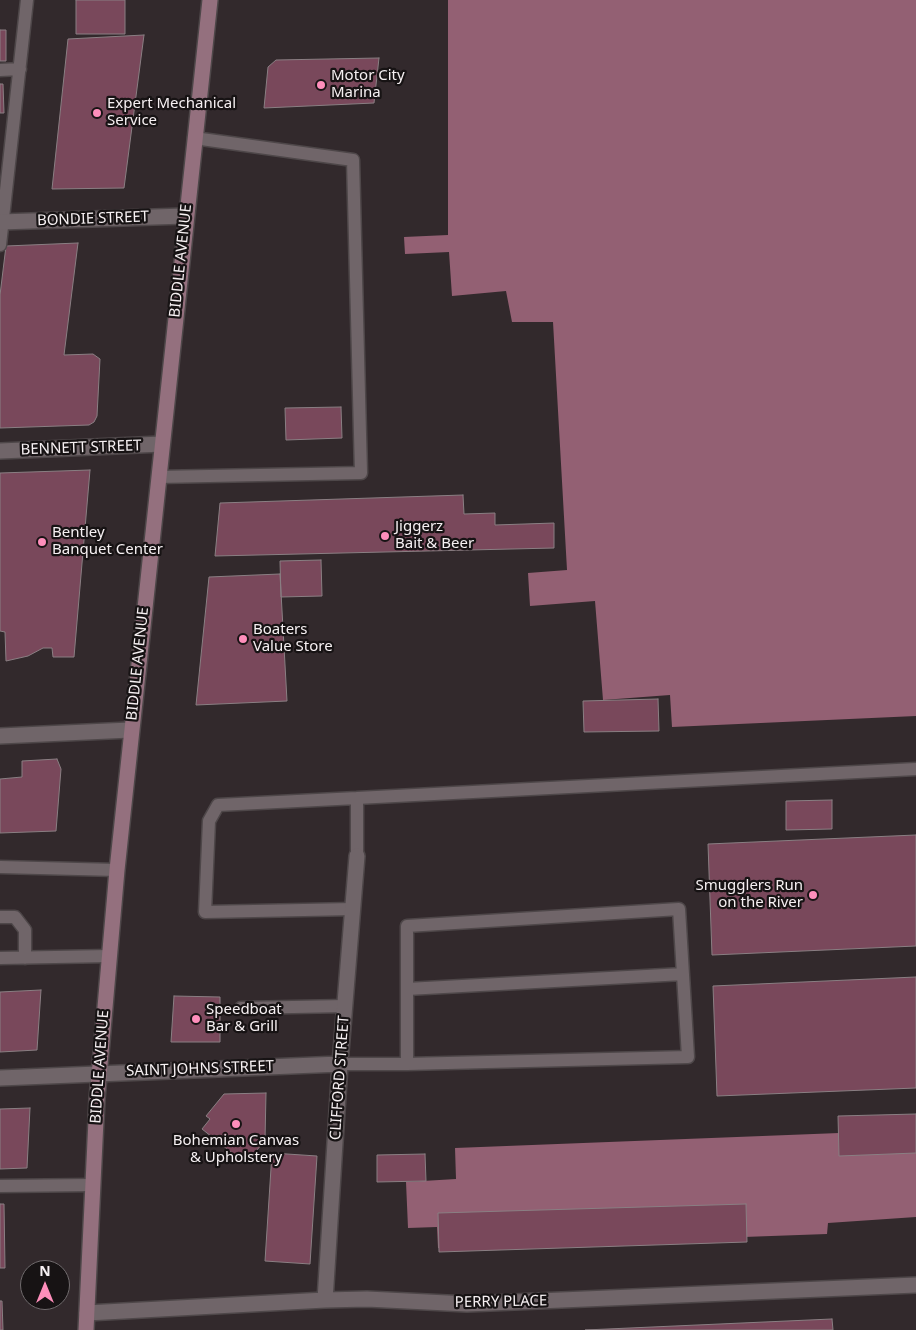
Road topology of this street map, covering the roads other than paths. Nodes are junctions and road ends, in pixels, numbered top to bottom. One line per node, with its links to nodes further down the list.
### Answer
1 (27, 0): 3 (lane)
2 (210, 0): 5 (main road, BIDDLE AVENUE)
3 (20, 69): 4 (lane); 7 (lane)
4 (0, 70)
5 (194, 138): 6 (main road, BIDDLE AVENUE); 11 (lane)
6 (185, 216): 7 (street, BONDIE STREET); 9 (main road, BIDDLE AVENUE)
7 (1, 222): 8 (lane)
8 (0, 245)
9 (162, 444): 10 (street, BENNETT STREET); 11 (main road, BIDDLE AVENUE)
10 (0, 451)
11 (158, 476): 12 (main road, BIDDLE AVENUE)
12 (130, 730): 13 (street); 18 (main road, BIDDLE AVENUE)
13 (0, 736)
14 (916, 769): 15 (lane)
15 (357, 798): 16 (lane); 19 (lane)
16 (357, 856): 19 (street, CLIFFORD STREET)
17 (0, 867): 18 (lane)
18 (117, 870): 21 (main road, BIDDLE AVENUE)
19 (353, 909): 26 (street, CLIFFORD STREET)
20 (0, 917): 23 (lane)
21 (109, 956): 23 (lane); 30 (main road, BIDDLE AVENUE)
22 (0, 958): 23 (lane)
23 (25, 958)
24 (683, 974): 25 (lane); 25 (lane); 29 (lane)
25 (407, 989): 29 (lane)
26 (345, 1006): 27 (lane); 28 (street, CLIFFORD STREET)
27 (240, 1008)
28 (340, 1064): 29 (lane); 30 (street, SAINT JOHNS STREET); 35 (street, CLIFFORD STREET)
29 (407, 1064)
30 (99, 1074): 31 (street, SAINT JOHNS STREET); 32 (main road, BIDDLE AVENUE)
31 (0, 1078)
32 (92, 1185): 33 (lane); 36 (main road, BIDDLE AVENUE)
33 (0, 1186)
34 (916, 1285): 35 (street, PERRY PLACE)
35 (325, 1300): 36 (street, PERRY PLACE)
36 (87, 1313): 37 (main road, BIDDLE AVENUE)
37 (86, 1330)

